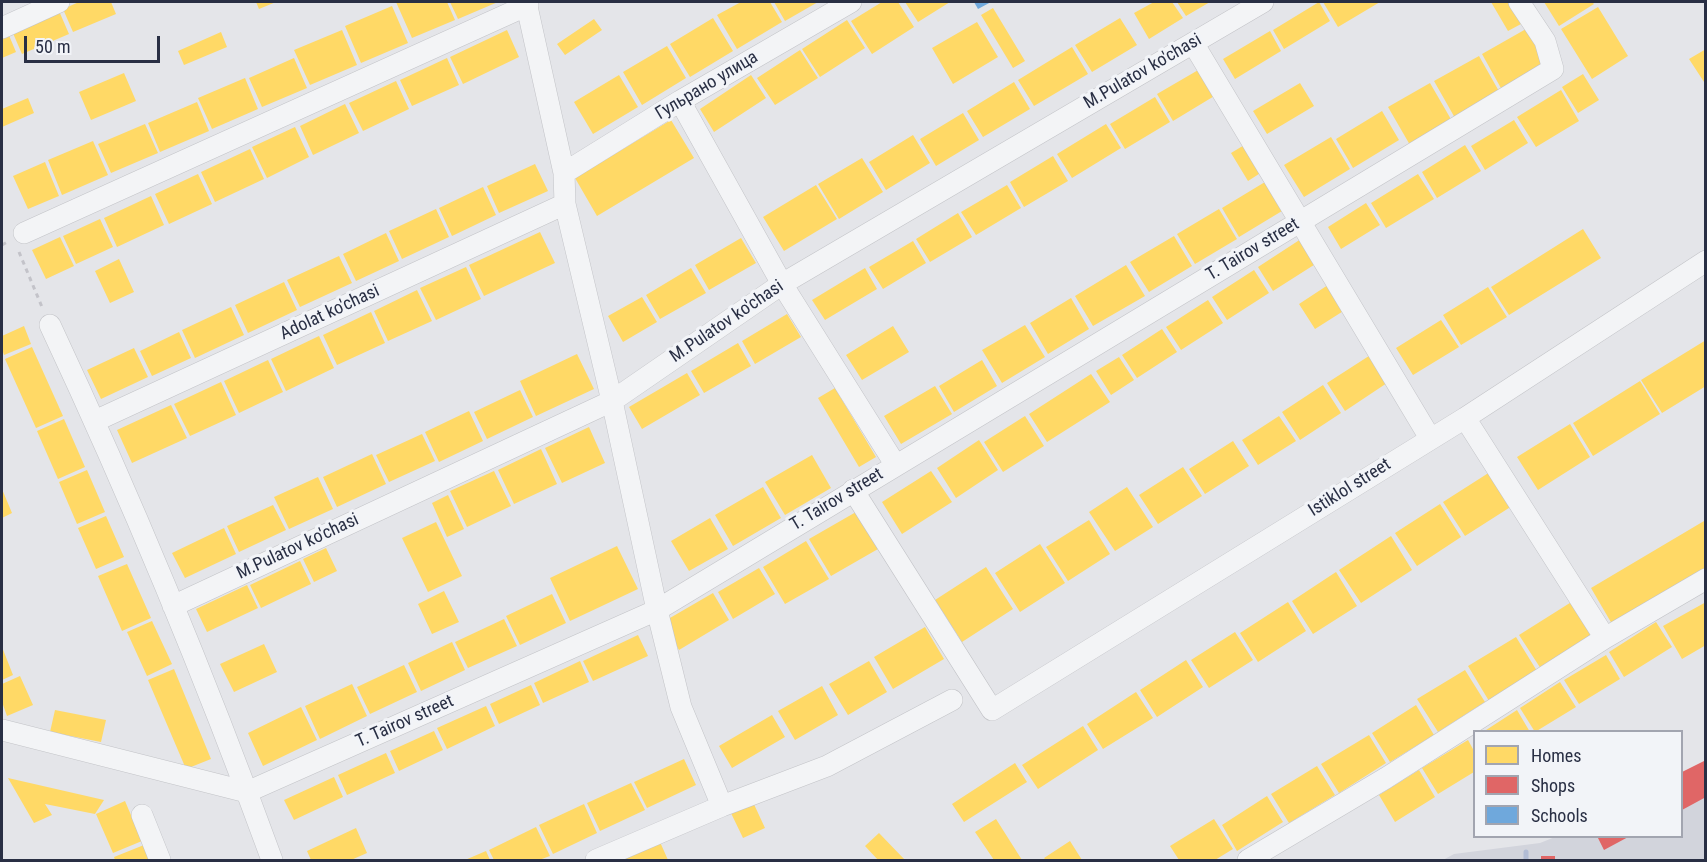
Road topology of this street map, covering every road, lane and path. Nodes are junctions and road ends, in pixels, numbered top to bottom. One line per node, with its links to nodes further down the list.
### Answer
1 (59, 2): 6 (street)
2 (851, 2): 8 (street, Гульрано улица)
3 (1263, 2): 7 (street, M.Pulatov ko'chasi)
4 (1519, 2): 11 (street, T. Tairov street)
5 (527, 3): 9 (street); 12 (street)
6 (2, 28)
7 (1193, 43): 11 (street); 14 (street, M.Pulatov ko'chasi)
8 (680, 101): 9 (street, Гульрано улица); 14 (street)
9 (564, 173): 10 (street)
10 (565, 204): 16 (street); 18 (street, Adolat ko'chasi)
11 (1300, 221): 19 (street); 20 (street, T. Tairov street)
12 (21, 242): 15 (path)
13 (1706, 261): 17 (street, Istiklol street)
14 (782, 284): 16 (street, M.Pulatov ko'chasi); 20 (street)
15 (50, 325): 18 (street)
16 (612, 401): 23 (street, M.Pulatov ko'chasi); 24 (street)
17 (1465, 418): 19 (street, Istiklol street); 25 (street)
18 (94, 421): 23 (street)
19 (1430, 438): 21 (street, Istiklol street)
20 (896, 464): 21 (street, T. Tairov street)
21 (853, 490): 24 (street, T. Tairov street)
22 (1706, 579): 25 (street)
23 (173, 606): 28 (street)
24 (657, 610): 28 (street, T. Tairov street); 29 (street)
25 (1605, 638): 34 (street)
26 (952, 700): 29 (street)
27 (2, 730): 28 (street)
28 (247, 792): 32 (street)
29 (722, 806): 33 (street)
30 (142, 815): 31 (street)
31 (160, 861)
32 (272, 861)
33 (596, 861)
34 (1248, 861)

